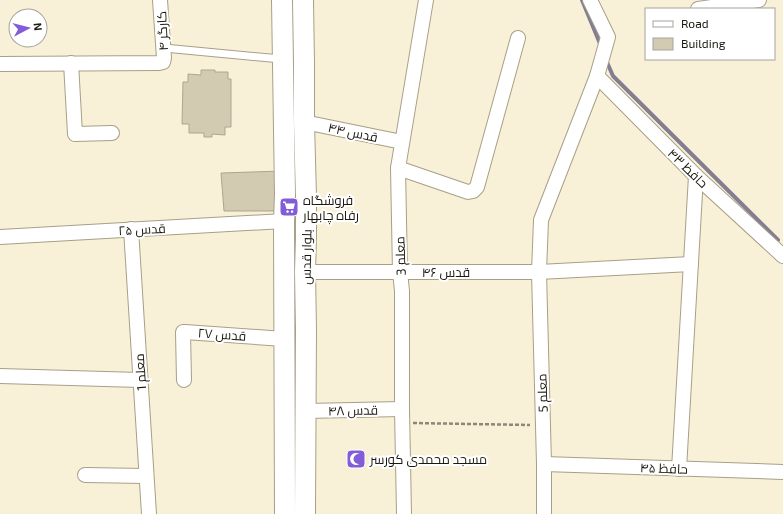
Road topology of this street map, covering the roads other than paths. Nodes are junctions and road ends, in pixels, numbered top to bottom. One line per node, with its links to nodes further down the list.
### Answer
1 (160, 0): 9 (street, کارگر ۴)
2 (282, 0): 10 (main road, بلوار قدس)
3 (303, 0): 14 (main road, بلوار قدس)
4 (426, 0): 16 (street, معلم 3)
5 (590, 0): 13 (street, معلم 5)
6 (759, 0): 7 (street)
7 (705, 8)
8 (518, 38): 17 (street)
9 (163, 55): 10 (lane); 12 (street)
10 (283, 59): 19 (main road, بلوار قدس)
11 (0, 64): 12 (street)
12 (71, 64): 15 (street)
13 (597, 76): 18 (street, حافظ ۴۳); 29 (street, معلم 5)
14 (304, 122): 16 (street, قدس ۴۴); 20 (main road, بلوار قدس)
15 (112, 133)
16 (402, 142): 17 (street, معلم 3)
17 (398, 168): 28 (street, معلم 3)
18 (696, 176): 25 (street, حافظ ۴۳); 26 (street)
19 (285, 194): 20 (main road); 22 (main road, بلوار قدس)
20 (306, 197): 24 (main road, بلوار قدس)
21 (131, 229): 22 (street, قدس ۲۵); 23 (street, قدس ۲۵); 32 (street, معلم 1)
22 (284, 230): 24 (main road); 30 (main road, بلوار قدس)
23 (0, 237)
24 (306, 238): 27 (main road, بلوار قدس)
25 (783, 256)
26 (691, 264): 29 (street, قدس ۴۶); 37 (street)
27 (305, 272): 28 (street, قدس ۴۶); 34 (main road, بلوار قدس)
28 (400, 272): 29 (street, قدس ۴۶); 35 (street, معلم 3)
29 (539, 272): 36 (street, معلم 5)
30 (284, 339): 33 (street, قدس ۲۷); 42 (main road, بلوار قدس)
31 (0, 376): 32 (street)
32 (140, 380): 40 (street, معلم 1)
33 (184, 380)
34 (305, 411): 35 (street, قدس ۴۸); 43 (main road, بلوار قدس)
35 (402, 416): 44 (street, معلم 3)
36 (544, 464): 37 (street, حافظ ۴۵); 45 (street, معلم 5)
37 (679, 469): 38 (street, حافظ ۴۵)
38 (783, 472)
39 (85, 475): 40 (street)
40 (146, 476): 41 (street, معلم 1)
41 (149, 514)
42 (285, 514)
43 (305, 514)
44 (404, 514)
45 (544, 514)

